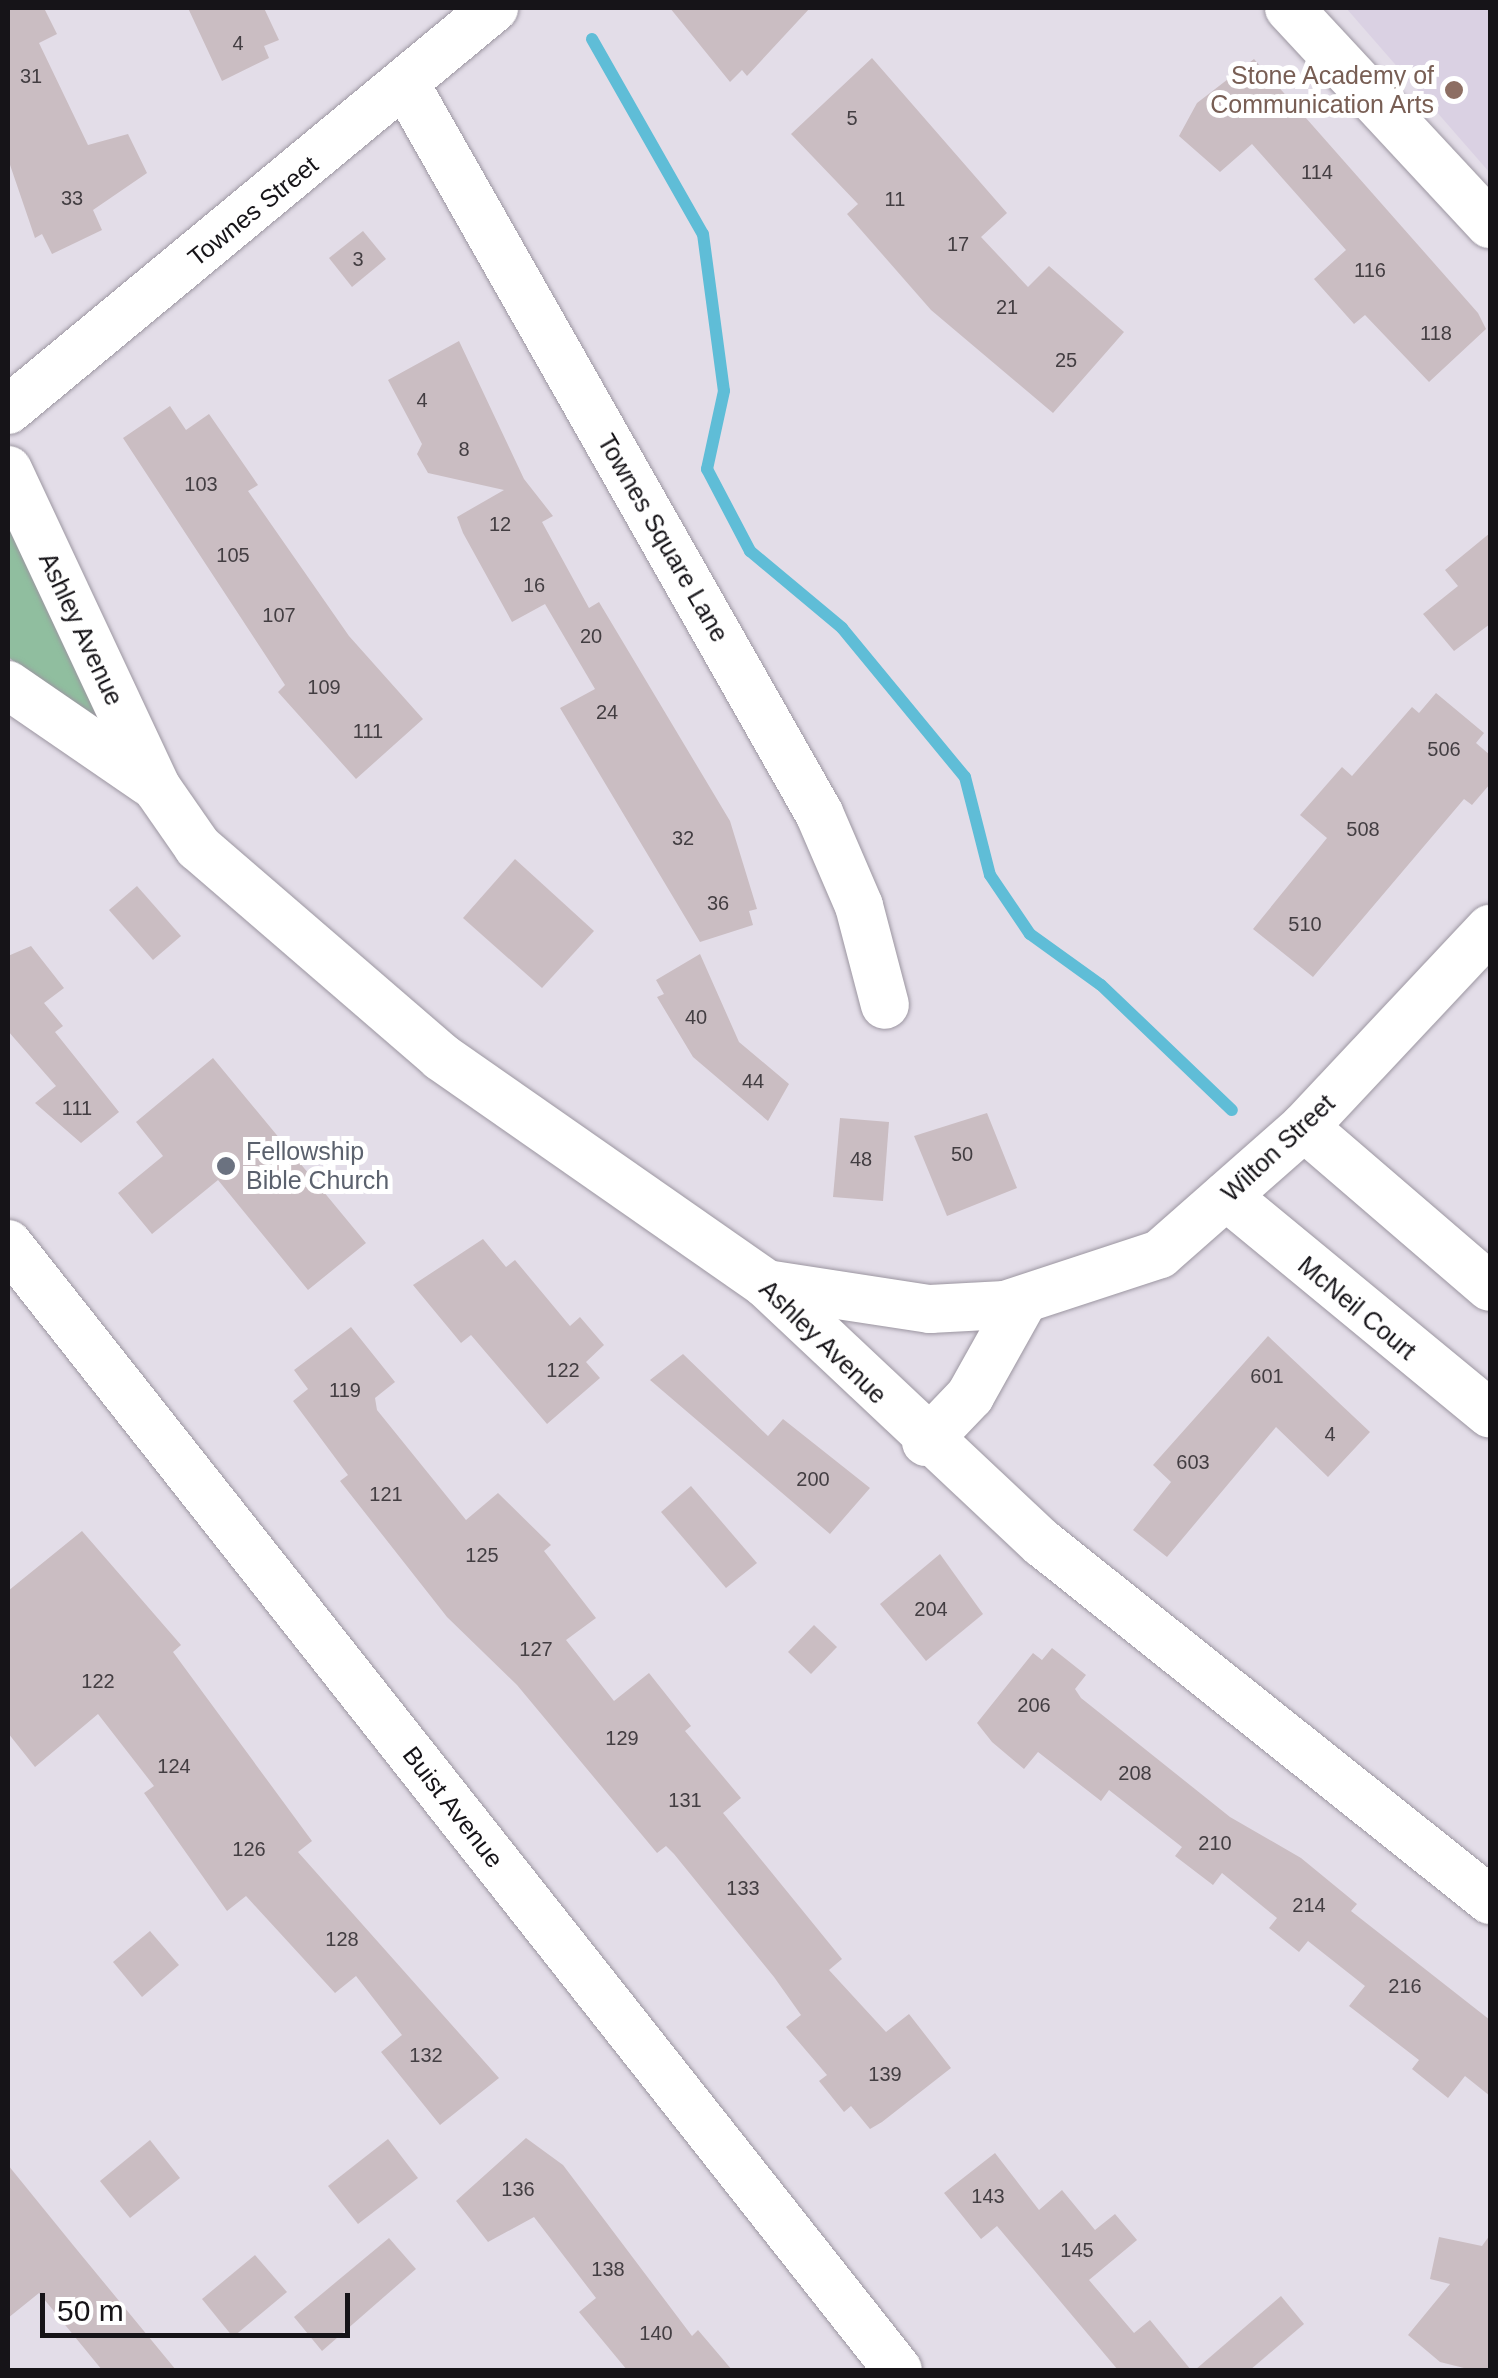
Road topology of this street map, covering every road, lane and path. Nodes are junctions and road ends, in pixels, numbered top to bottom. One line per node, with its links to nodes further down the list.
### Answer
1 (494, 8): 3 (street, Townes Street)
2 (1289, 8): 4 (street)
3 (407, 87): 5 (street, Townes Street); 10 (street, Townes Square Lane)
4 (1490, 224)
5 (8, 410)
6 (8, 470): 8 (street, Ashley Avenue)
7 (8, 685): 8 (street, Ashley Avenue)
8 (157, 788): 14 (street, Ashley Avenue)
9 (1490, 930): 11 (street, Wilton Street)
10 (885, 1005)
11 (1304, 1127): 12 (street, Wilton Street); 15 (street)
12 (1226, 1196): 16 (street, Wilton Street); 17 (street, McNeil Court)
13 (8, 1244): 20 (street, Buist Avenue)
14 (766, 1284): 16 (street, Wilton Street); 18 (street, Ashley Avenue)
15 (1490, 1288)
16 (1023, 1301): 18 (street)
17 (1484, 1412)
18 (926, 1442): 19 (street, Ashley Avenue)
19 (1490, 1900)
20 (898, 2370)

